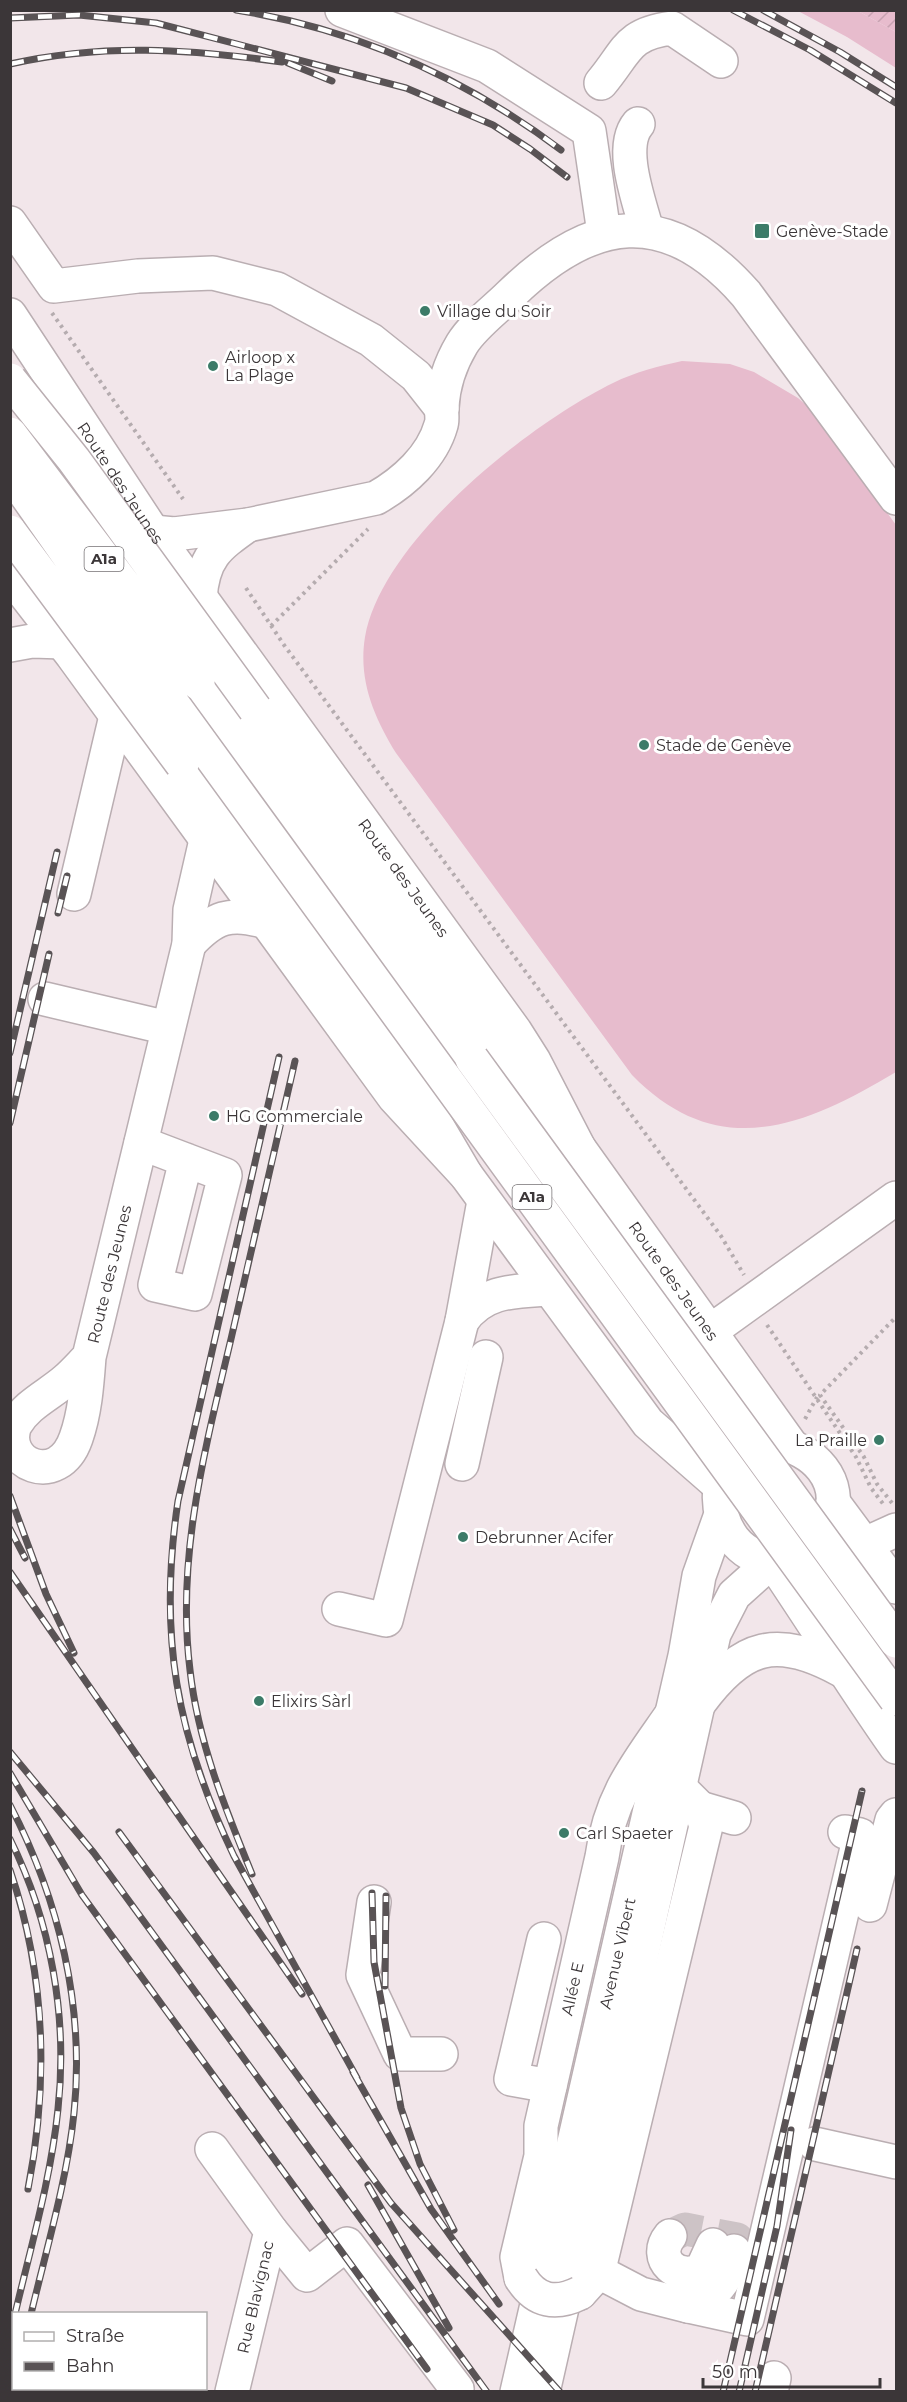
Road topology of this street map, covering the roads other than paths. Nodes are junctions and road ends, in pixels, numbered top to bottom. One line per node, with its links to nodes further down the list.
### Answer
1 (342, 10): 7 (main road)
2 (721, 61): 3 (main road)
3 (601, 83)
4 (638, 124): 6 (main road)
5 (10, 223): 10 (main road)
6 (647, 231): 7 (main road); 14 (main road)
7 (604, 233): 10 (main road)
8 (16, 323): 13 (main road, Route des Jeunes)
9 (10, 380): 30 (main road, bridge)
10 (442, 409): 15 (main road)
11 (10, 434): 49 (main road, A1a, bridge)
12 (10, 472): 51 (main road, A1a, bridge)
13 (124, 491): 17 (main road, Route des Jeunes); 18 (main road)
14 (897, 498)
15 (248, 525): 17 (main road); 19 (main road)
16 (10, 531): 32 (main road, bridge)
17 (153, 532): 19 (main road, Route des Jeunes)
18 (11, 576): 20 (main road)
19 (200, 598): 30 (main road, Route des Jeunes)
20 (63, 642): 21 (main road); 22 (main road)
21 (10, 645)
22 (116, 716): 23 (main road); 24 (main road)
23 (206, 840): 25 (main road); 26 (main road, Route des Jeunes)
24 (74, 894)
25 (266, 922): 26 (main road); 32 (main road)
26 (189, 944): 28 (main road, Route des Jeunes)
27 (45, 999): 28 (main road)
28 (168, 1028): 29 (main road, Route des Jeunes)
29 (141, 1143): 31 (main road); 38 (main road, Route des Jeunes)
30 (579, 1148): 37 (main road, Route des Jeunes)
31 (186, 1160)
32 (466, 1175): 34 (main road)
33 (897, 1198): 37 (main road)
34 (484, 1201): 35 (main road); 36 (main road)
35 (549, 1289): 36 (main road); 42 (main road)
36 (462, 1321): 48 (main road)
37 (712, 1330): 40 (main road, Route des Jeunes)
38 (88, 1357): 38 (main road, Route des Jeunes)
39 (486, 1357): 41 (main road)
40 (791, 1445): 42 (main road); 43 (main road)
41 (462, 1464)
42 (720, 1502): 46 (main road); 52 (main road, Avenue Vibert)
43 (833, 1502): 45 (main road); 46 (main road)
44 (893, 1522): 45 (main road)
45 (865, 1544): 47 (main road)
46 (772, 1562): 50 (main road); 52 (main road, Avenue Vibert)
47 (897, 1587)
48 (339, 1609)
49 (897, 1641)
50 (841, 1670): 52 (main road, Allée E); 53 (main road)
51 (897, 1699)
52 (684, 1711): 54 (main road, Avenue Vibert); 62 (main road, Allée E); 72 (main road, Avenue Vibert)
53 (897, 1747)
54 (690, 1798): 56 (main road); 68 (main road); 73 (main road, Avenue Vibert)
55 (897, 1815): 59 (main road)
56 (734, 1818)
57 (845, 1832): 69 (main road)
58 (374, 1902): 61 (main road)
59 (870, 1905)
60 (544, 1939): 62 (main road)
61 (441, 2055)
62 (550, 2086): 68 (main road, Allée E, bridge)
63 (815, 2144): 65 (main road)
64 (212, 2149): 66 (main road, Rue Blavignac)
65 (897, 2162)
66 (271, 2231): 70 (main road, Rue Blavignac); 71 (main road)
67 (670, 2236): 69 (main road)
68 (588, 2282): 69 (main road)
69 (688, 2306)
70 (232, 2391)
71 (456, 2391)
72 (517, 2391)
73 (543, 2391)

